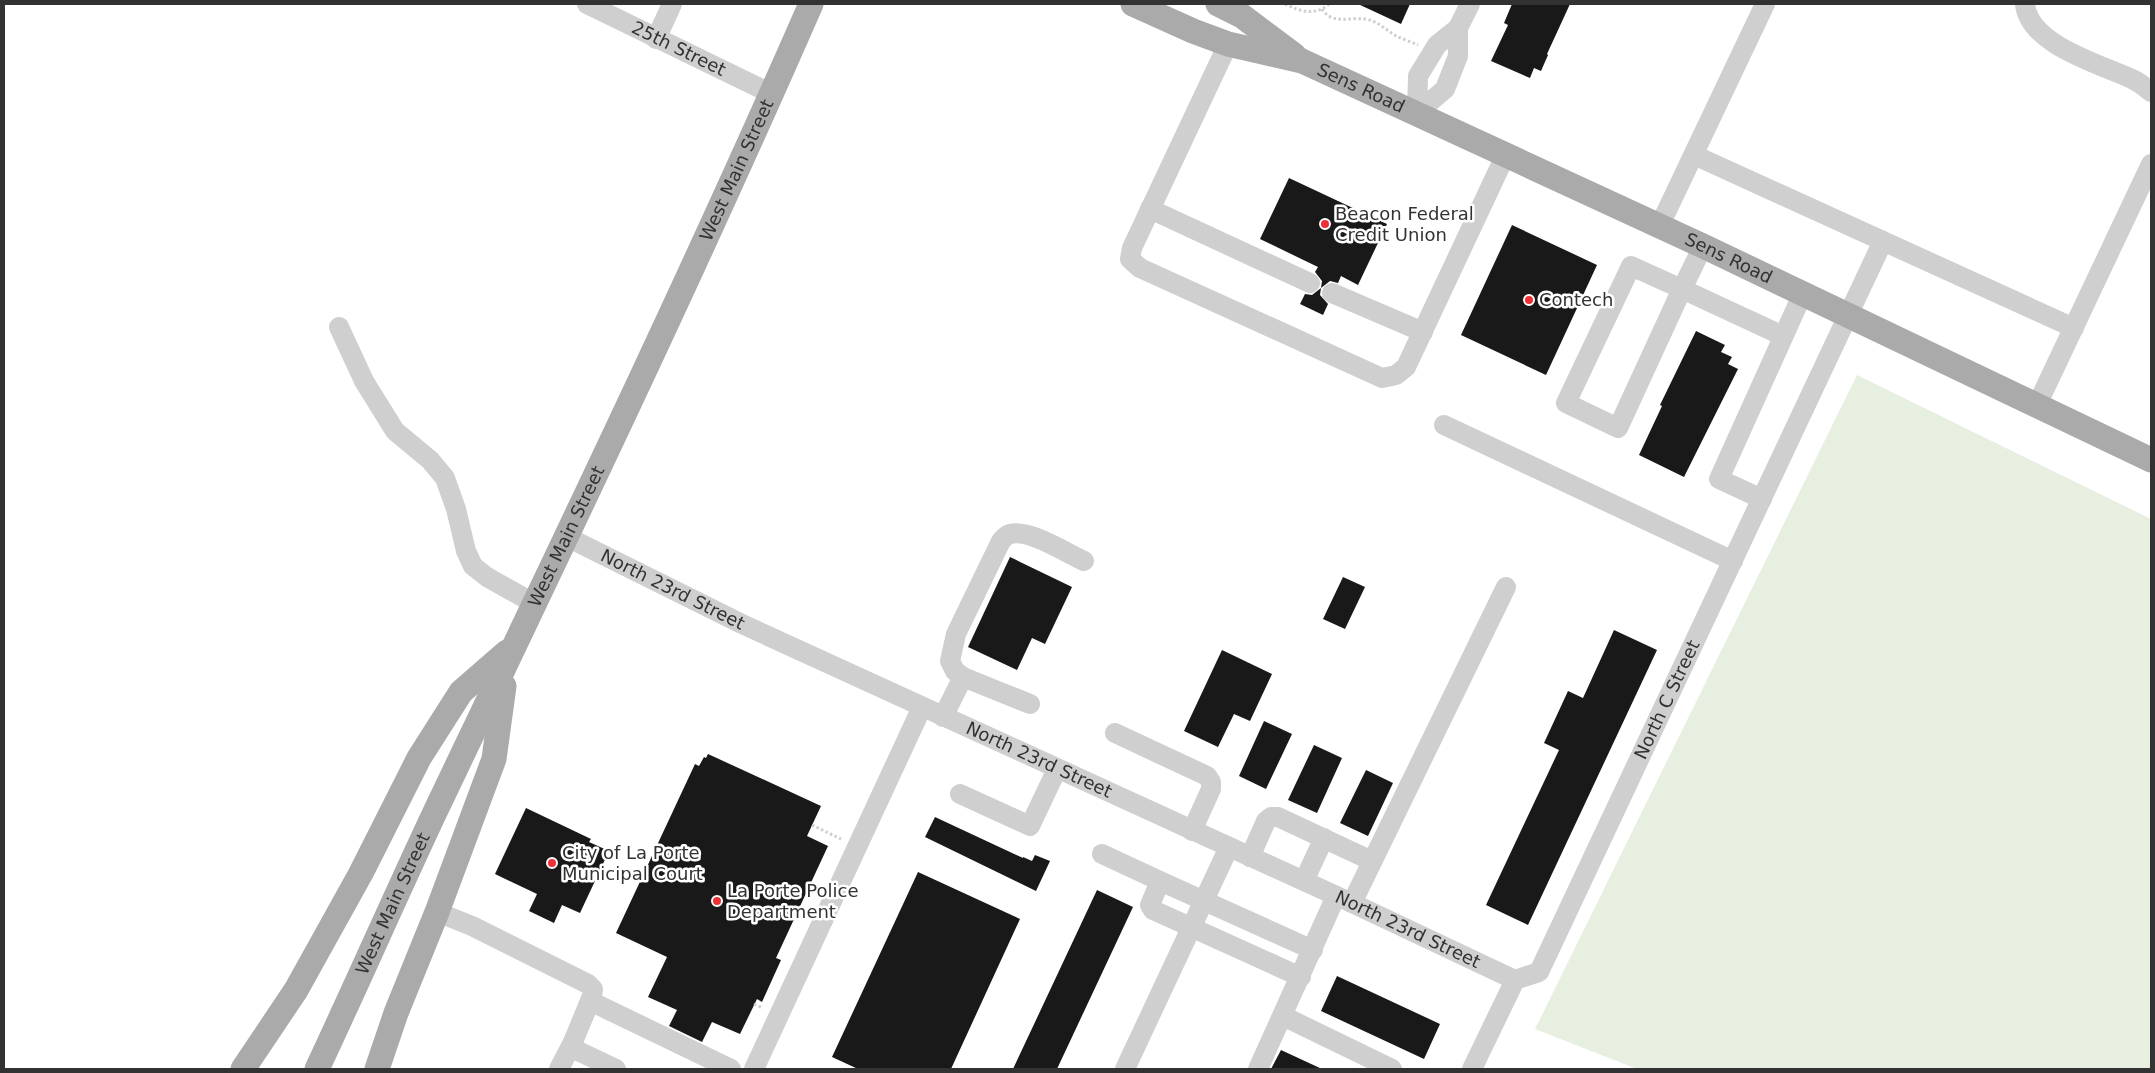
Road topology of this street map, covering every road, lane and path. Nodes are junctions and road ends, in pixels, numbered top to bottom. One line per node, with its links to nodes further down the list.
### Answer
1 (587, 4): 14 (street, 25th Street)
2 (672, 4): 14 (street)
3 (811, 4): 19 (main road, West Main Street)
4 (1133, 4): 15 (main road)
5 (1218, 4): 12 (main road)
6 (1285, 4): 11 (path)
7 (1329, 4): 11 (path)
8 (1470, 4): 13 (street)
9 (1765, 4): 22 (street)
10 (2025, 4): 18 (street)
11 (1322, 9): 16 (path)
12 (1242, 16): 15 (main road); 17 (main road)
13 (1458, 28): 20 (street); 20 (street)
14 (656, 39): 19 (street, 25th Street)
15 (1228, 44): 17 (main road); 24 (street)
16 (1418, 45)
17 (1302, 61): 20 (main road, Sens Road)
18 (2151, 92)
19 (772, 94): 41 (main road, West Main Street)
20 (1417, 113): 21 (main road, Sens Road)
21 (1506, 154): 25 (main road, Sens Road); 35 (street)
22 (1694, 155): 25 (street); 26 (street)
23 (2151, 164): 34 (street)
24 (1150, 209): 28 (street); 35 (street)
25 (1660, 225): 27 (main road, Sens Road)
26 (1883, 241): 32 (street, North C Street); 34 (street)
27 (1703, 246): 29 (street); 31 (main road, Sens Road)
28 (1310, 284)
29 (1682, 289): 29 (street); 36 (street)
30 (1332, 293): 35 (street)
31 (1803, 293): 32 (main road, Sens Road); 36 (street)
32 (1849, 315): 37 (main road, Sens Road); 40 (street, North C Street)
33 (339, 327): 45 (street)
34 (2074, 328): 37 (street)
35 (1423, 332)
36 (1783, 336): 40 (street)
37 (2037, 405): 39 (main road, Sens Road)
38 (1444, 425): 43 (street)
39 (2151, 460)
40 (1762, 499): 43 (street, North C Street)
41 (567, 537): 45 (main road, West Main Street); 49 (street, North 23rd Street)
42 (1084, 561): 47 (street)
43 (1733, 561): 70 (street, North C Street)
44 (1506, 588): 61 (street)
45 (535, 604): 46 (main road, West Main Street)
46 (511, 653): 66 (main road); 74 (main road); 75 (main road, West Main Street)
47 (963, 677): 48 (street); 50 (street)
48 (1030, 704)
49 (922, 707): 50 (street, North 23rd Street); 58 (street)
50 (943, 717): 52 (street, North 23rd Street)
51 (1114, 733): 55 (street)
52 (1056, 769): 53 (street); 55 (street, North 23rd Street)
53 (960, 794)
54 (812, 826): 58 (path)
55 (1192, 830): 57 (street, North 23rd Street)
56 (1324, 838): 60 (street); 61 (street); 63 (street)
57 (1229, 847): 60 (street, North 23rd Street); 65 (street)
58 (858, 848): 80 (street)
59 (1102, 854): 62 (street)
60 (1250, 857): 63 (street, North 23rd Street)
61 (1372, 861): 64 (street)
62 (1160, 881): 65 (street); 67 (street)
63 (1304, 881): 64 (street, North 23rd Street)
64 (1344, 899): 68 (street); 70 (street, North 23rd Street)
65 (1204, 900): 67 (street); 68 (street)
66 (437, 912): 71 (street); 76 (main road)
67 (1192, 928): 69 (street); 81 (street)
68 (1313, 950): 69 (street)
69 (1301, 977): 72 (street)
70 (1515, 980): 84 (street)
71 (590, 1001): 73 (street); 79 (street)
72 (1282, 1016): 82 (street); 83 (street)
73 (573, 1042): 77 (street); 78 (street)
74 (243, 1069)
75 (317, 1069)
76 (377, 1069)
77 (559, 1069)
78 (616, 1069)
79 (731, 1069)
80 (754, 1069)
81 (1125, 1069)
82 (1258, 1069)
83 (1392, 1069)
84 (1472, 1069)

